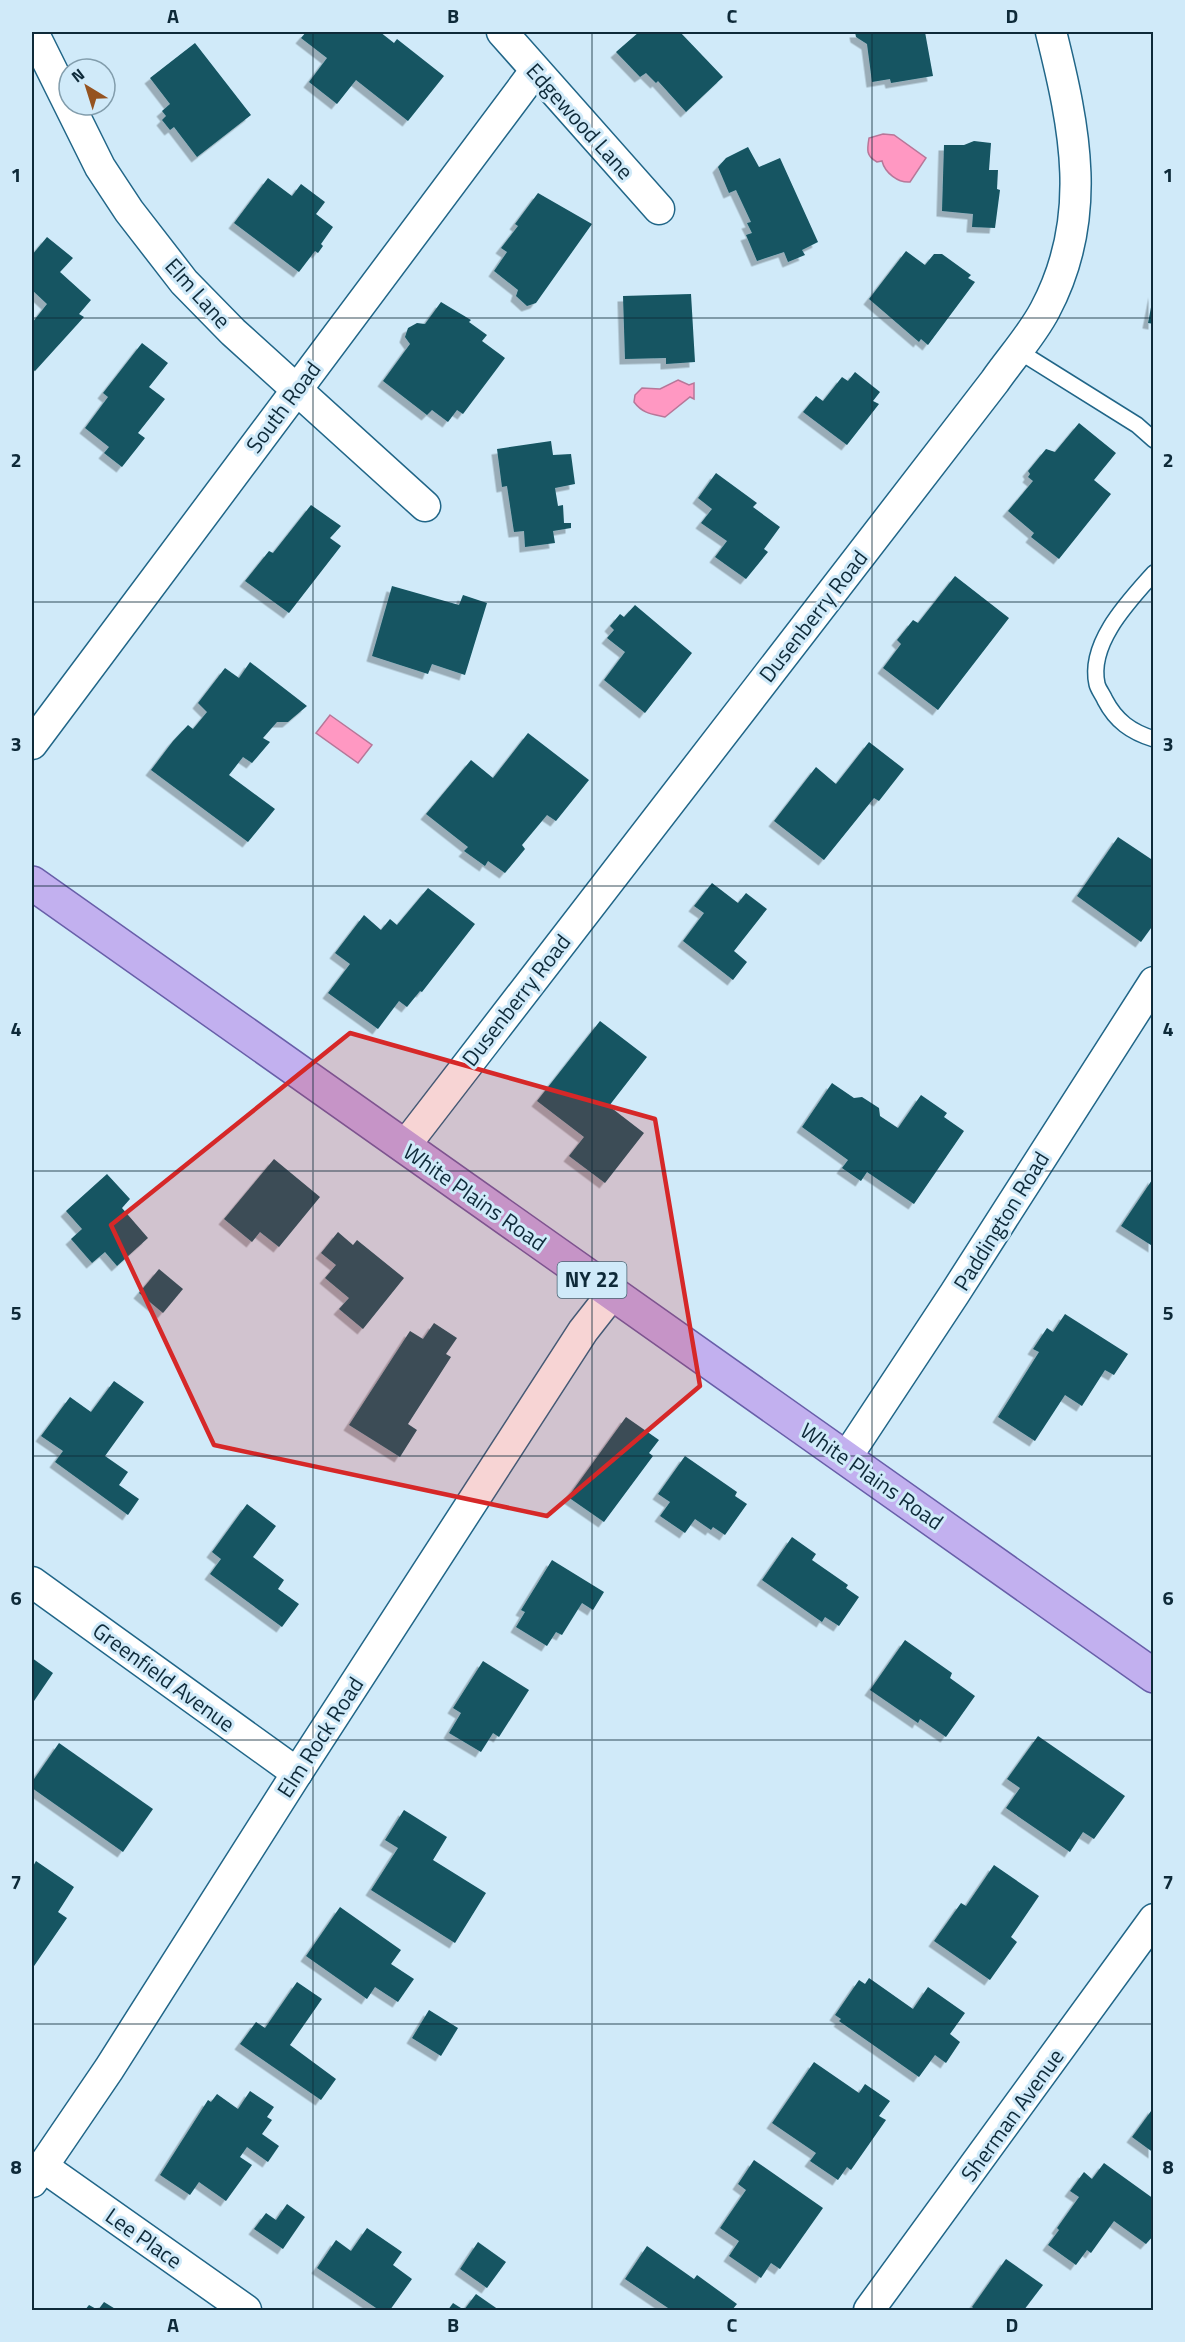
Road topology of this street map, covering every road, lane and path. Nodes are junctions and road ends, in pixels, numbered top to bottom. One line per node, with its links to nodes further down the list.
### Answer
1 (33, 32): 7 (street, Elm Lane)
2 (502, 32): 4 (street, Edgewood Lane)
3 (1051, 32): 6 (street, Dusenberry Road)
4 (535, 71): 5 (street, Edgewood Lane); 7 (street, South Road)
5 (659, 209)
6 (1017, 350): 8 (lane); 15 (street, Dusenberry Road)
7 (295, 390): 9 (street, Elm Lane); 12 (street, South Road)
8 (1154, 440)
9 (425, 506)
10 (1154, 573): 11 (lane)
11 (1154, 739)
12 (32, 744)
13 (32, 883): 15 (main road, White Plains Road / NY 22)
14 (1154, 982): 17 (street, Paddington Road)
15 (404, 1147): 16 (main road, White Plains Road / NY 22)
16 (612, 1294): 17 (main road, White Plains Road / NY 22); 20 (street, Elm Rock Road)
17 (846, 1458): 19 (main road, White Plains Road / NY 22)
18 (32, 1582): 20 (street, Greenfield Avenue)
19 (1154, 1676)
20 (297, 1773): 22 (street, Elm Rock Road)
21 (1154, 1919): 24 (street, Sherman Avenue)
22 (37, 2174): 23 (street, Lee Place)
23 (246, 2310)
24 (869, 2310)

